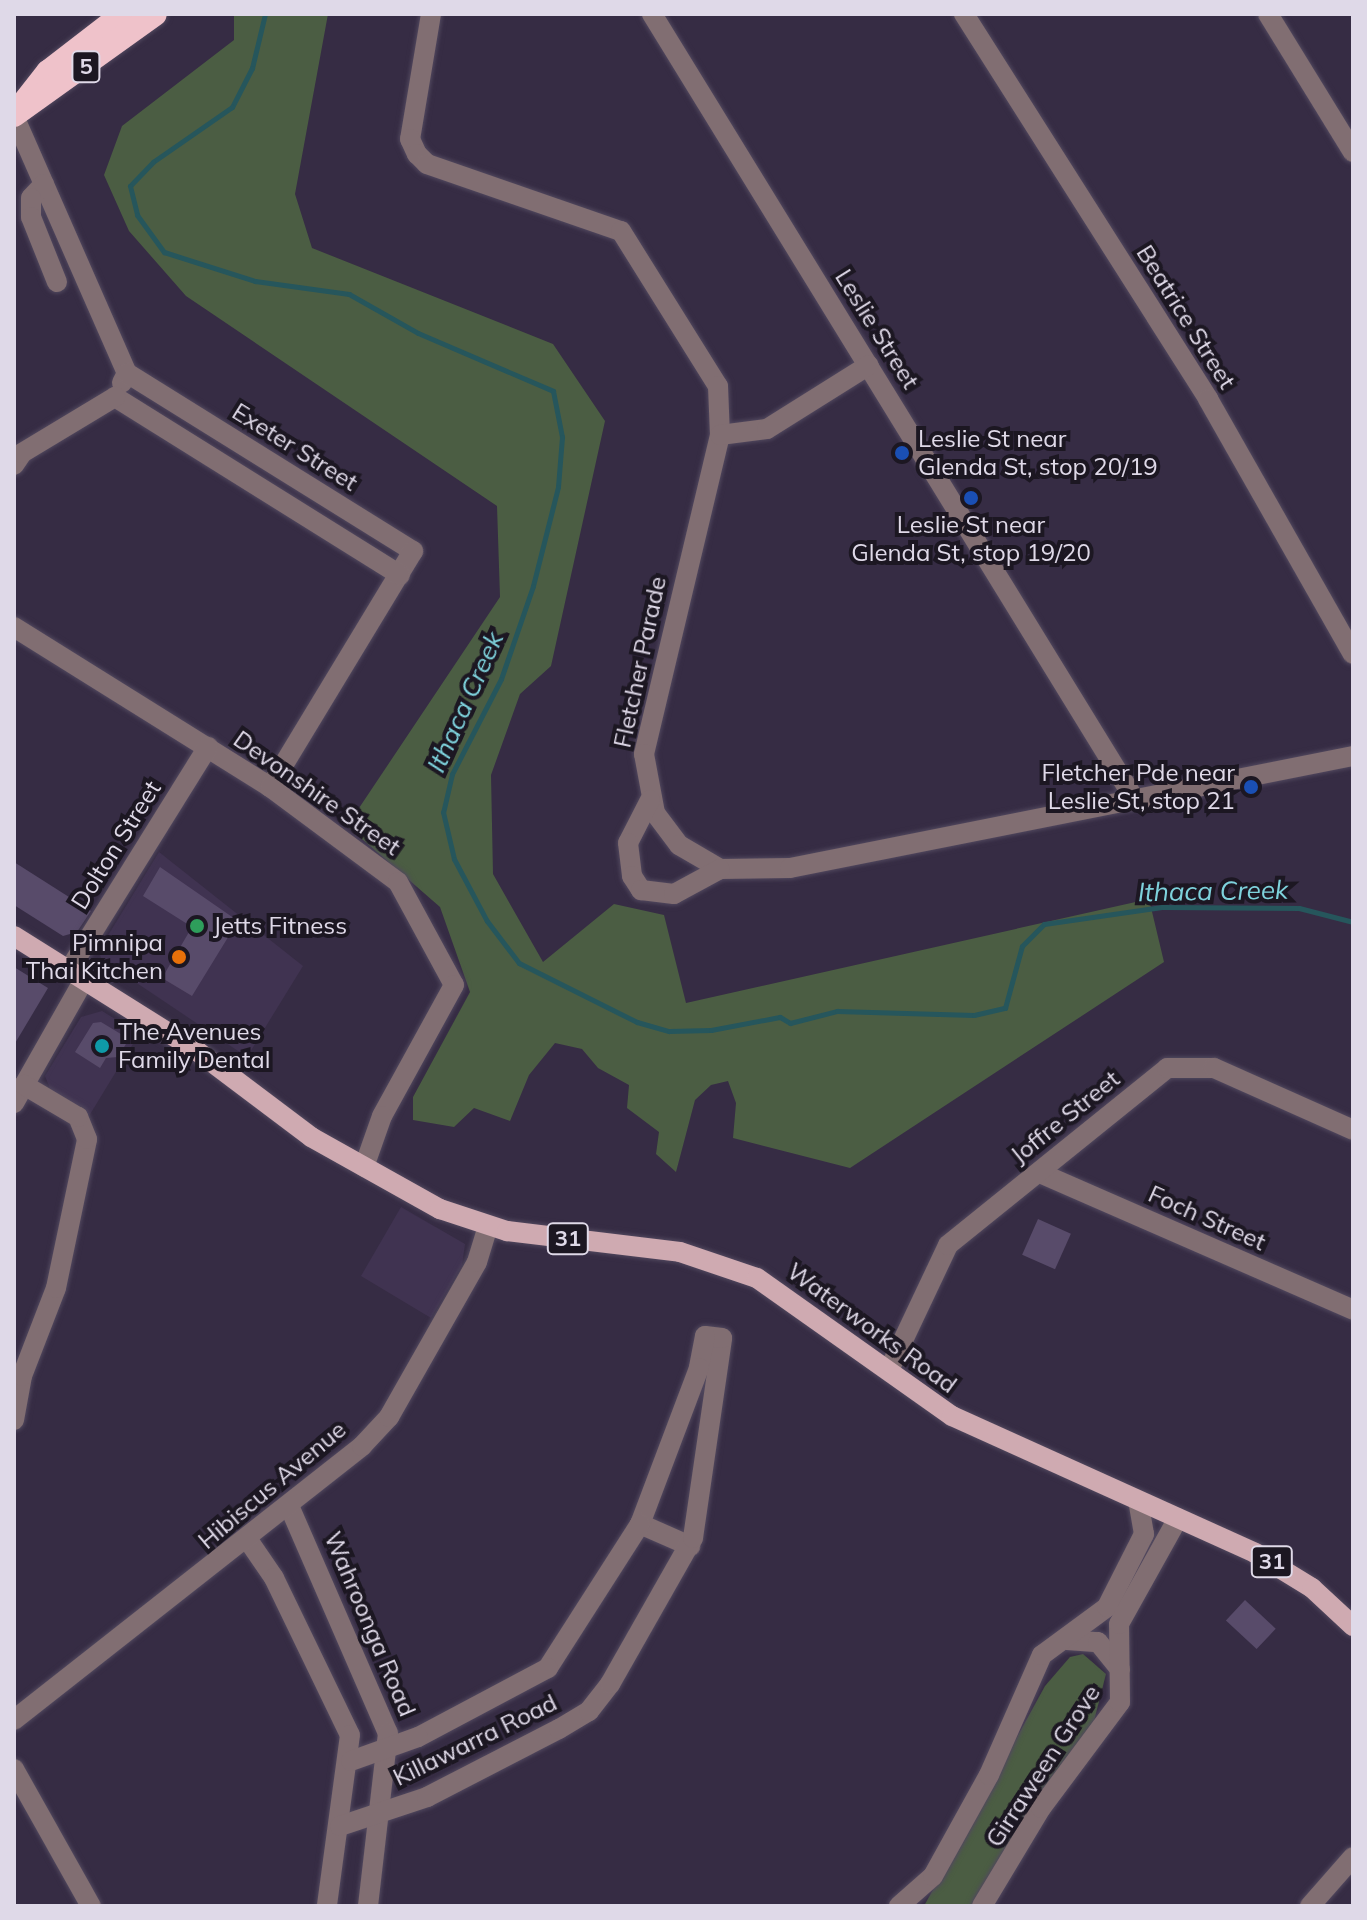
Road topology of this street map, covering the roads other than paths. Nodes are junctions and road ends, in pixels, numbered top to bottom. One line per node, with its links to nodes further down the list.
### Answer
1 (123, 14): 7 (highway, 5)
2 (155, 14): 7 (highway, 5)
3 (431, 14): 14 (street, Fletcher Parade)
4 (652, 14): 11 (street, Leslie Street)
5 (964, 14): 18 (street, Beatrice Street)
6 (1268, 14): 8 (street)
7 (14, 115): 9 (street)
8 (1353, 152)
9 (44, 184): 10 (street); 12 (street)
10 (57, 282)
11 (869, 365): 14 (street); 22 (street, Leslie Street)
12 (127, 373): 13 (street); 16 (street, Exeter Street)
13 (115, 397): 15 (street); 16 (street)
14 (720, 435): 23 (street, Fletcher Parade)
15 (14, 465)
16 (400, 575): 21 (street, Exeter Street)
17 (14, 627): 19 (street, Devonshire Street)
18 (1352, 650)
19 (208, 747): 21 (street, Devonshire Street); 26 (street, Dolton Street)
20 (1353, 756): 22 (street)
21 (270, 787): 29 (street, Devonshire Street)
22 (1132, 795): 24 (street)
23 (650, 800): 24 (street, Fletcher Parade); 24 (street)
24 (720, 869)
25 (14, 936): 26 (main road, Waterworks Road / 31)
26 (77, 975): 27 (street, Dolton Street); 29 (main road, Waterworks Road / 31)
27 (19, 1094): 36 (street)
28 (1353, 1130): 30 (street, Joffre Street)
29 (364, 1167): 31 (main road, Waterworks Road / 31)
30 (1040, 1173): 32 (street, Foch Street); 33 (street, Joffre Street)
31 (488, 1227): 33 (main road, Waterworks Road / 31); 38 (street, Hibiscus Avenue)
32 (1353, 1310)
33 (889, 1370): 37 (main road, Waterworks Road / 31)
34 (718, 1391): 35 (street); 35 (street, Killawarra Road); 42 (street, Killawarra Road)
35 (688, 1397): 40 (street, Killawarra Road)
36 (15, 1407)
37 (1138, 1501): 39 (main road, Waterworks Road / 31); 43 (street, Girraween Grove)
38 (290, 1508): 41 (street, Hibiscus Avenue); 48 (street, Wahroonga Road)
39 (1178, 1518): 43 (street, Girraween Grove); 44 (main road, Waterworks Road / 31)
40 (640, 1524): 42 (street); 48 (street, Killawarra Road)
41 (248, 1540): 47 (street, Hibiscus Avenue); 49 (street)
42 (690, 1546): 51 (street, Killawarra Road)
43 (1132, 1577): 45 (street, Girraween Grove); 46 (street, Girraween Grove)
44 (1353, 1626)
45 (1063, 1642): 46 (street); 57 (street, Girraween Grove)
46 (1123, 1683): 58 (street, Girraween Grove)
47 (14, 1720)
48 (390, 1749): 49 (street, Killawarra Road); 51 (street, Wahroonga Road)
49 (351, 1761): 52 (street)
50 (14, 1769): 54 (street)
51 (380, 1812): 52 (street, Killawarra Road); 56 (street, Wahroonga Road)
52 (340, 1826): 55 (street)
53 (1353, 1857): 59 (street)
54 (91, 1906)
55 (327, 1906)
56 (368, 1906)
57 (899, 1906)
58 (982, 1906)
59 (1310, 1906)

